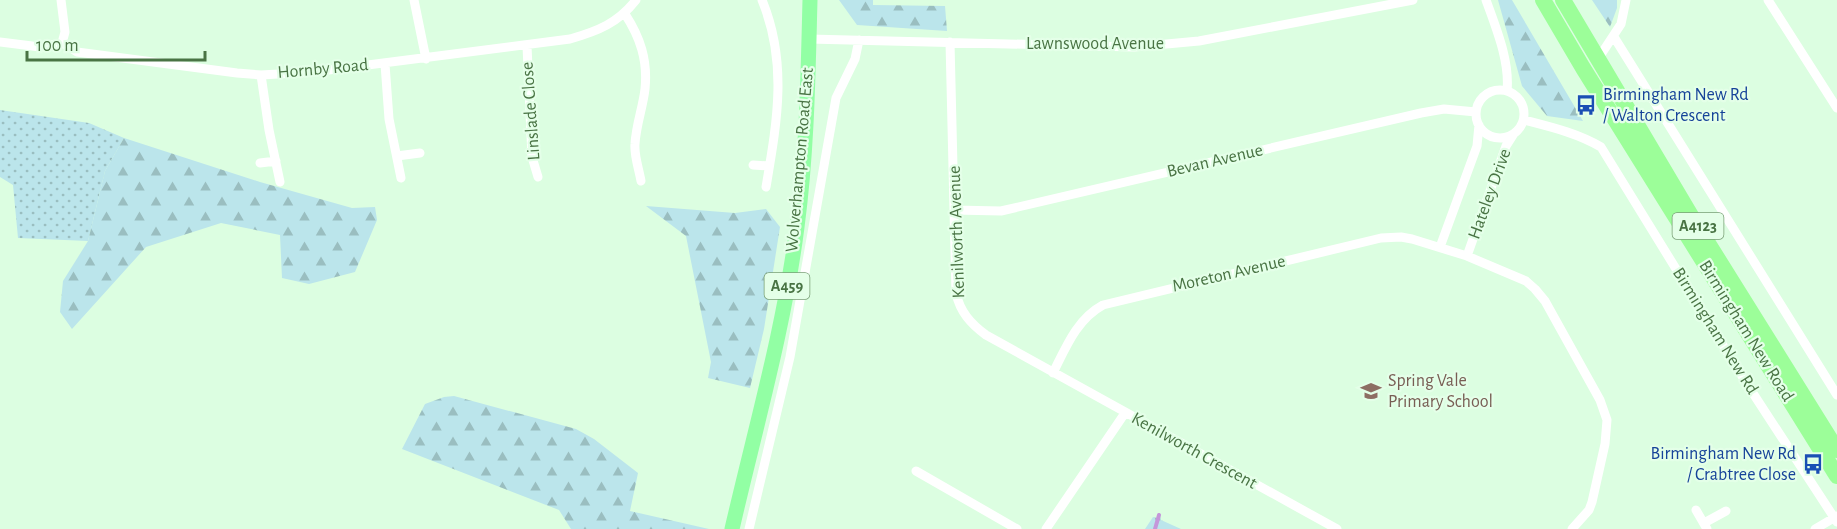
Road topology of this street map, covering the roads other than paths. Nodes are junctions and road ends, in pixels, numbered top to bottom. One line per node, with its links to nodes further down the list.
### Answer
1 (61, 0): 18 (street)
2 (414, 0): 20 (street)
3 (636, 0): 12 (street, Hornby Road)
4 (762, 0): 35 (street)
5 (810, 0): 14 (main road, Wolverhampton Road East / A459)
6 (1413, 0): 17 (street, Lawnswood Avenue)
7 (1486, 0): 24 (street)
8 (1543, 0): 49 (highway, Birmingham New Road / A4123)
9 (1563, 0): 21 (highway, Birmingham New Road / A4123)
10 (1626, 0): 13 (street)
11 (1768, 0): 25 (street)
12 (625, 14): 19 (street, Hornby Road); 38 (street)
13 (1614, 37): 21 (street); 45 (street)
14 (809, 39): 15 (street, Lawnswood Avenue); 54 (main road, Wolverhampton Road East / A459)
15 (859, 40): 17 (street, Lawnswood Avenue); 55 (street, Wolverhampton Road East)
16 (0, 42): 18 (street, Hornby Road)
17 (950, 42): 41 (street, Kenilworth Avenue)
18 (62, 43): 23 (street, Hornby Road)
19 (527, 46): 20 (street, Hornby Road); 36 (street, Linslade Close)
20 (426, 59): 22 (street, Hornby Road)
21 (1598, 59): 47 (highway, Birmingham New Road / A4123)
22 (385, 64): 23 (street, Hornby Road); 31 (street)
23 (261, 75): 32 (street)
24 (1507, 91): 26 (street); 27 (street)
25 (1837, 108)
26 (1476, 112): 28 (street); 41 (street, Bevan Avenue)
27 (1524, 120): 29 (street); 52 (street, Birmingham New Rd)
28 (1479, 125): 29 (street); 42 (street, Hateley Drive)
29 (1515, 133): 43 (street, Hateley Drive)
30 (420, 153): 31 (street)
31 (397, 156): 37 (street)
32 (276, 161): 33 (street); 39 (street)
33 (260, 163)
34 (753, 165): 35 (street)
35 (769, 166): 40 (street)
36 (538, 177)
37 (401, 178)
38 (641, 181)
39 (280, 182)
40 (766, 187)
41 (954, 210): 44 (street, Kenilworth Avenue)
42 (1440, 247): 43 (street); 44 (street, Moreton Avenue)
43 (1467, 256): 59 (street)
44 (1053, 373): 46 (street, Kenilworth Crescent)
45 (1837, 395)
46 (1125, 413): 57 (street); 58 (street, Kenilworth Crescent)
47 (1837, 450)
48 (916, 471): 56 (street)
49 (1837, 476)
50 (1696, 510): 53 (street)
51 (1726, 511): 53 (street)
52 (1836, 518): 60 (street)
53 (1706, 526)
54 (732, 529)
55 (749, 529)
56 (1017, 529)
57 (1046, 529)
58 (1337, 529)
59 (1572, 529)
60 (1815, 529)

